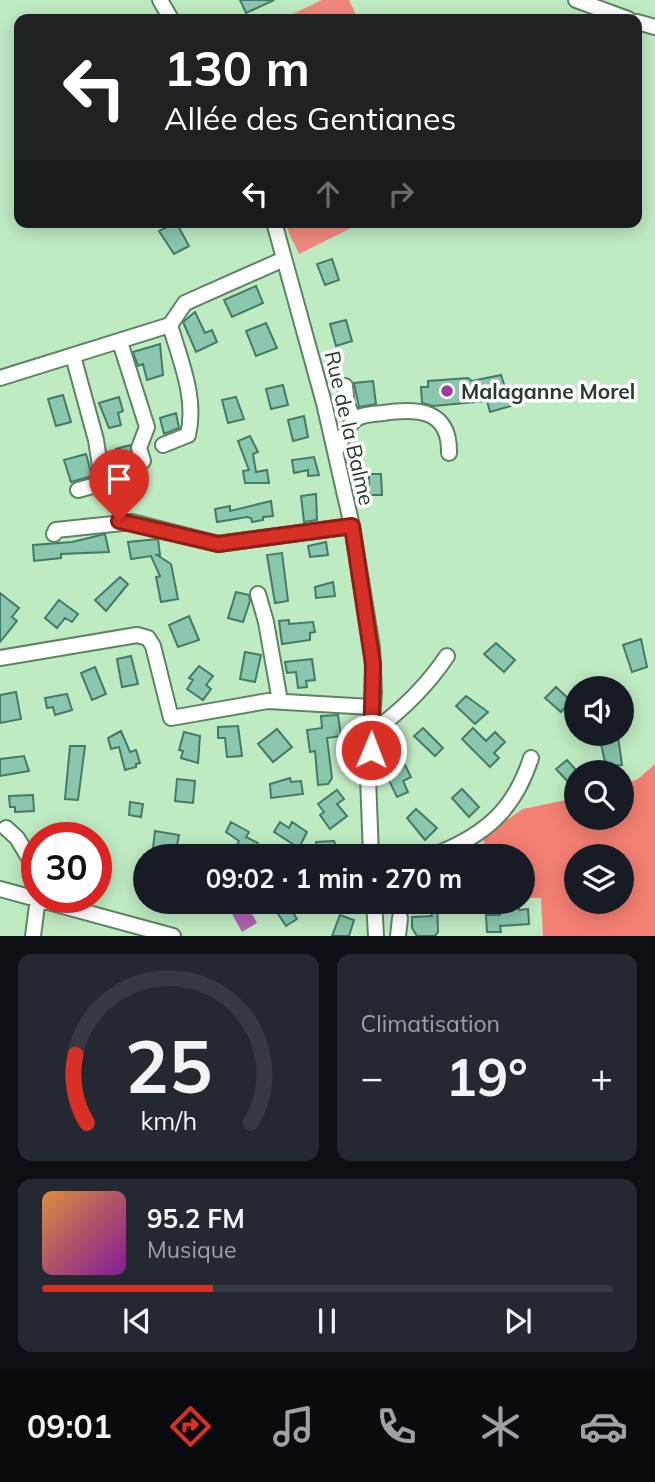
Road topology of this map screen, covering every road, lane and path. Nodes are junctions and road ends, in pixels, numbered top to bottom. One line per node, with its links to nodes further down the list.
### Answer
1 (576, 0): 2 (street)
2 (614, 14)
3 (276, 228): 4 (street, Rue de la Balme)
4 (284, 259): 5 (street); 12 (street, Rue de la Balme)
5 (170, 325): 6 (street); 11 (street)
6 (120, 342): 7 (street); 14 (street)
7 (73, 356): 8 (street); 15 (street)
8 (0, 377)
9 (345, 386): 10 (street)
10 (354, 420): 12 (street); 13 (street)
11 (163, 444)
12 (335, 452): 16 (street, Rue de la Balme)
13 (449, 453)
14 (143, 461)
15 (78, 490)
16 (352, 526): 17 (street); 22 (street, Rue de la Balme)
17 (54, 534)
18 (258, 594): 21 (street)
19 (447, 656): 23 (street)
20 (0, 658): 21 (street)
21 (280, 701): 22 (street)
22 (372, 707): 23 (street, Rue de la Balme)
23 (372, 733): 26 (street, Rue de la Balme)
24 (531, 758): 27 (street)
25 (6, 828): 28 (street)
26 (371, 844)
27 (458, 844)
28 (21, 845)
29 (0, 889): 30 (street)
30 (21, 894)
31 (36, 913): 35 (street)
32 (91, 913): 36 (street)
33 (374, 914): 37 (street)
34 (400, 918): 38 (street)
35 (33, 936)
36 (173, 936)
37 (376, 936)
38 (398, 936)

